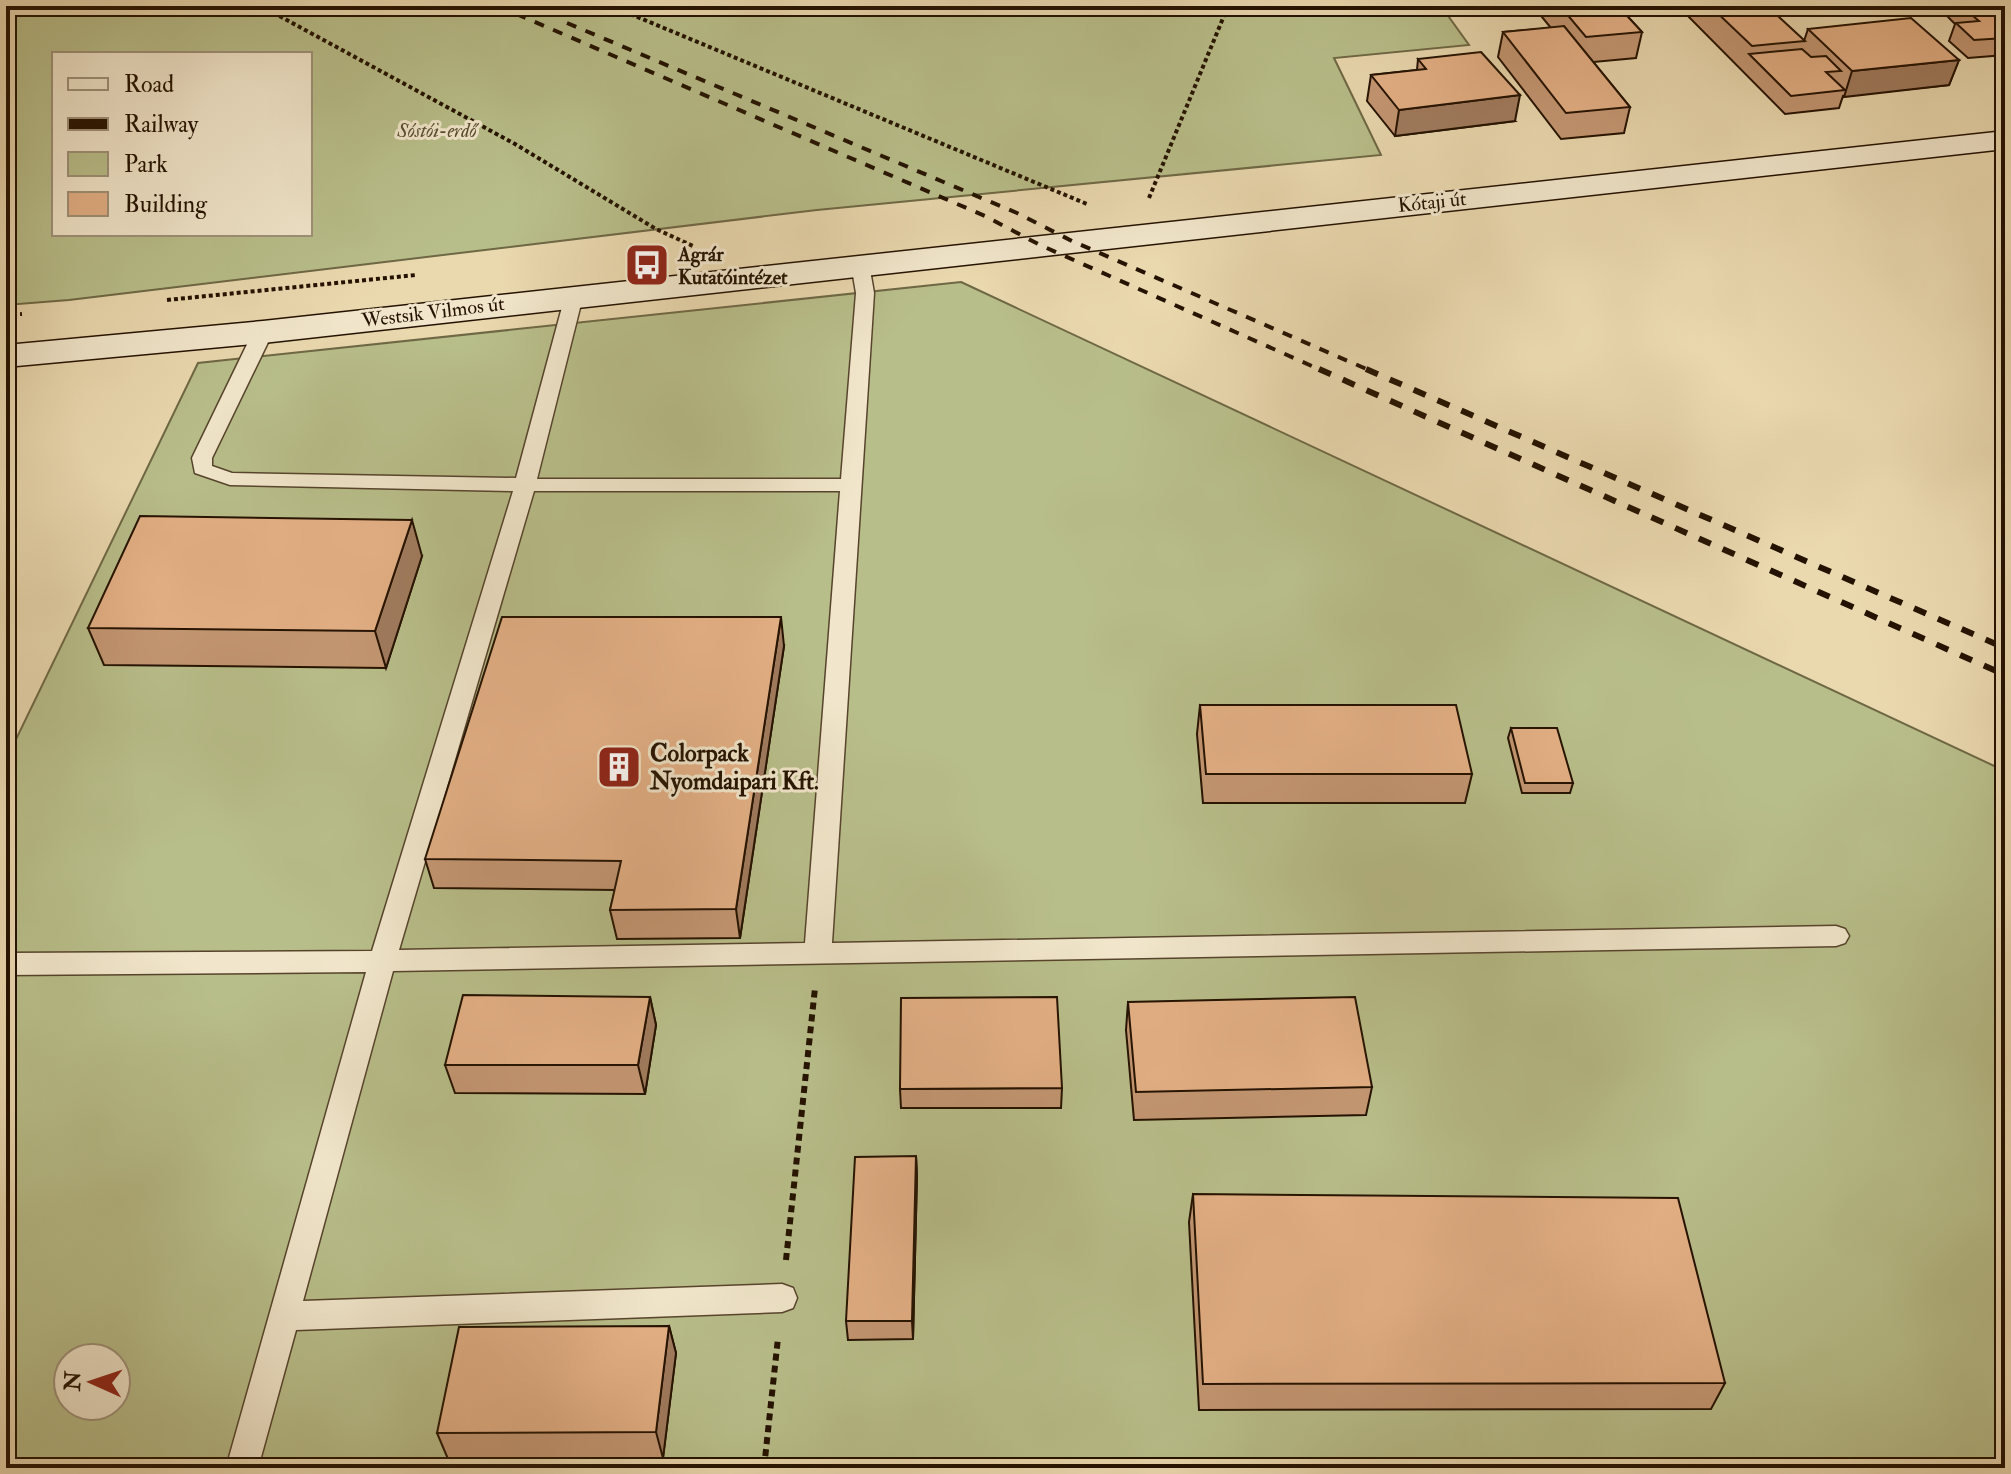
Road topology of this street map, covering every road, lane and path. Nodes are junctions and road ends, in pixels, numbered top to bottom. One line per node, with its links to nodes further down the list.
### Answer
1 (261, 6): 7 (path)
2 (611, 6): 6 (path)
3 (1228, 6): 5 (path)
4 (2005, 140): 8 (main road, Kótaji út)
5 (1148, 199)
6 (1088, 204)
7 (693, 246)
8 (860, 264): 9 (main road, Westsik Vilmos út); 13 (lane)
9 (574, 296): 10 (main road, Westsik Vilmos út); 12 (lane)
10 (263, 332): 11 (main road, Westsik Vilmos út); 12 (lane)
11 (6, 356)
12 (525, 485): 13 (lane); 16 (lane)
13 (853, 485): 15 (lane)
14 (1836, 936): 15 (lane)
15 (818, 953): 16 (lane); 18 (path)
16 (382, 961): 17 (lane); 19 (lane)
17 (6, 964)
18 (782, 1298): 19 (lane); 21 (path)
19 (285, 1316): 20 (lane)
20 (242, 1468)
21 (764, 1468)

